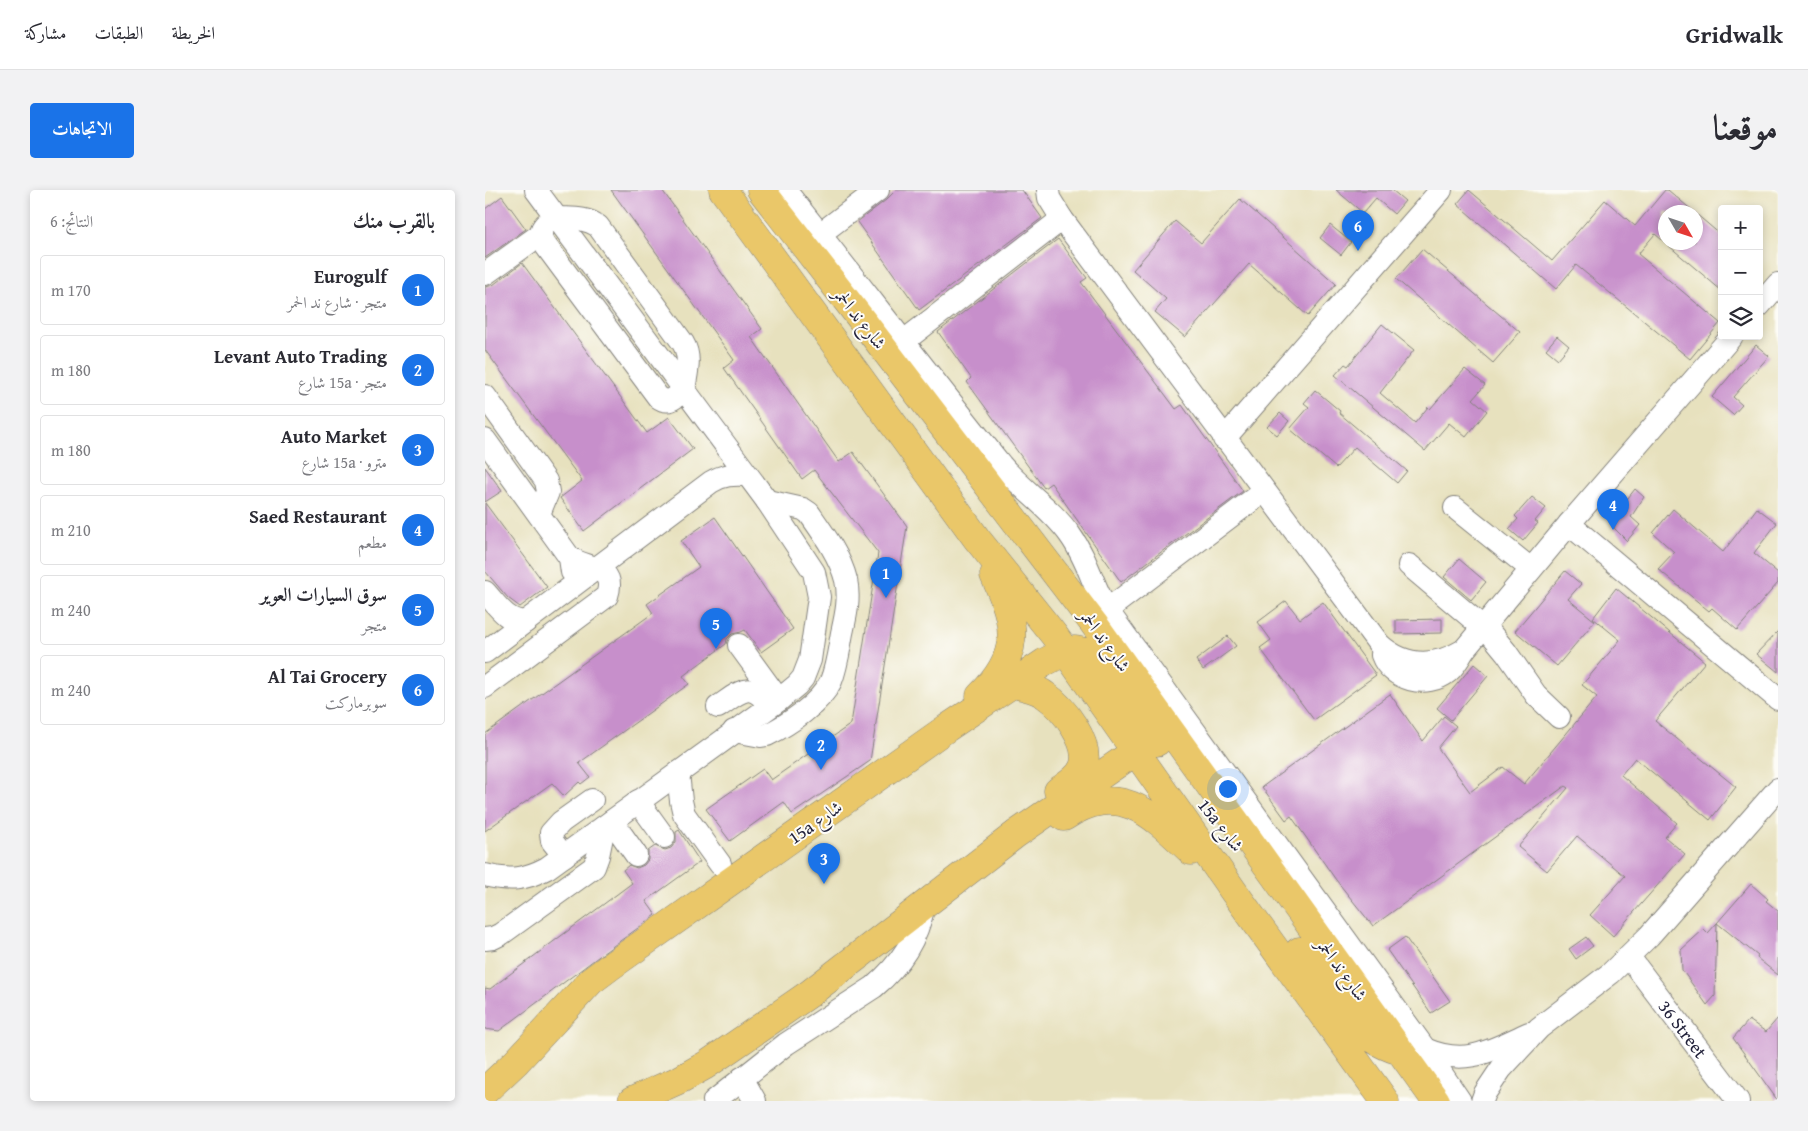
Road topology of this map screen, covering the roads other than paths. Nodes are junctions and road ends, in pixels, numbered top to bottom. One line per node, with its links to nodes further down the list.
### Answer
1 (536, 190): 7 (street)
2 (723, 190): 21 (main road, شارع ند الحمر)
3 (778, 190): 10 (street); 14 (main road, شارع ند الحمر)
4 (878, 190): 10 (street)
5 (1048, 190): 8 (street)
6 (1441, 190): 19 (street)
7 (557, 218): 9 (street); 17 (street)
8 (1062, 219): 15 (street); 19 (street)
9 (541, 234): 11 (street); 17 (street)
10 (820, 234): 15 (street)
11 (485, 274)
12 (1778, 284): 13 (street)
13 (1763, 301)
14 (858, 315): 15 (main road); 36 (main road, شارع ند الحمر)
15 (898, 333): 36 (street)
16 (1730, 340): 27 (street)
17 (684, 390): 22 (street)
18 (485, 396): 26 (street)
19 (1224, 438): 23 (street)
20 (485, 440): 26 (street)
21 (910, 446): 28 (main road, شارع ند الحمر); 36 (main road)
22 (746, 475): 24 (street); 31 (street)
23 (1264, 491): 36 (street); 38 (street)
24 (767, 502): 45 (street); 49 (street)
25 (1455, 508): 32 (street)
26 (539, 514): 29 (street)
27 (1569, 524): 32 (street); 44 (street)
28 (977, 539): 41 (main road, شارع ند الحمر); 48 (main road)
29 (570, 558): 31 (street); 33 (street)
30 (1409, 565): 38 (street)
31 (596, 568): 33 (street); 43 (street)
32 (1531, 569): 38 (street)
33 (571, 587): 37 (street)
34 (485, 592): 37 (street)
35 (485, 606): 40 (street)
36 (1100, 617): 50 (main road, شارع ند الحمر); 71 (street)
37 (525, 622): 40 (street)
38 (1483, 627): 47 (street)
39 (739, 645): 45 (street)
40 (491, 648)
41 (1065, 650): 42 (main road, 15a شارع); 50 (main road, شارع ند الحمر)
42 (1012, 684): 48 (main road, 15a شارع); 58 (main road)
43 (485, 687)
44 (1778, 699)
45 (774, 703): 46 (street); 49 (street)
46 (718, 707)
47 (1559, 717)
48 (947, 728): 73 (main road, 15a شارع)
49 (734, 731): 51 (street)
50 (1148, 732): 52 (main road, شارع ند الحمر); 58 (main road); 71 (main road, شارع ند الحمر)
51 (678, 772): 54 (street); 56 (street)
52 (1161, 788): 64 (main road, شارع ند الحمر); 71 (main road)
53 (1778, 789): 67 (street)
54 (643, 798): 56 (street); 57 (street); 59 (street)
55 (592, 800): 61 (street)
56 (684, 814): 62 (street)
57 (608, 824): 60 (street); 61 (street); 66 (street)
58 (1016, 834): 64 (main road); 65 (main road)
59 (664, 837)
60 (636, 855)
61 (564, 856): 63 (street)
62 (719, 864)
63 (485, 875)
64 (1233, 892): 77 (main road, شارع ند الحمر)
65 (924, 905): 68 (main road); 69 (street)
66 (485, 939)
67 (1629, 957): 70 (street); 81 (street, 36 Street)
68 (850, 962): 69 (street); 74 (main road)
69 (890, 972): 72 (street)
70 (1539, 1028): 71 (street); 80 (street)
71 (1413, 1050): 78 (main road, شارع ند الحمر); 79 (street)
72 (742, 1078): 75 (street); 76 (street)
73 (485, 1091)
74 (632, 1101)
75 (714, 1101)
76 (755, 1101)
77 (1385, 1101)
78 (1436, 1101)
79 (1460, 1101)
80 (1482, 1101)
81 (1738, 1101)

